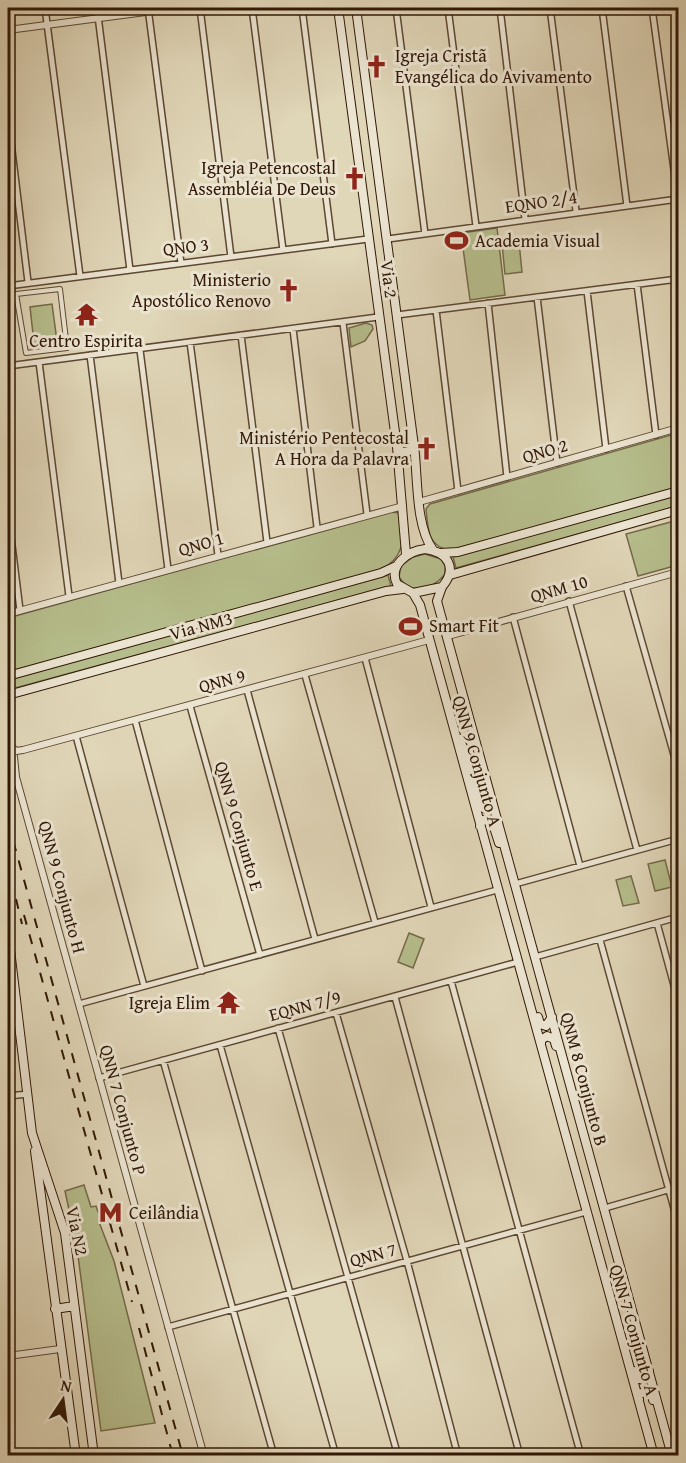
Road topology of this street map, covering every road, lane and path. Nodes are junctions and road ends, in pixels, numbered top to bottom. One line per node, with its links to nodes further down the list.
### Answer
1 (45, 8): 17 (street)
2 (97, 8): 16 (street)
3 (176, 8): 15 (street)
4 (200, 8): 34 (street)
5 (252, 8): 33 (street)
6 (302, 8): 32 (street)
7 (338, 8): 20 (main road, Via 2)
8 (356, 8): 21 (main road, Via 2)
9 (396, 8): 29 (street)
10 (448, 8): 28 (street)
11 (500, 8): 27 (street)
12 (550, 8): 26 (street)
13 (602, 8): 25 (street)
14 (652, 8): 24 (street)
15 (149, 9): 16 (street); 35 (street)
16 (98, 16): 17 (street); 36 (street)
17 (47, 24): 18 (street); 37 (street)
18 (8, 30)
19 (8, 118): 39 (street)
20 (356, 141): 21 (main road); 23 (main road, Via 2)
21 (374, 141): 22 (main road, Via 2)
22 (375, 159): 23 (main road); 31 (main road, Via 2)
23 (359, 160): 30 (main road, Via 2)
24 (678, 199): 25 (street, EQNO 2/4)
25 (627, 206): 26 (street, EQNO 2/4)
26 (576, 211): 27 (street, EQNO 2/4)
27 (525, 219): 28 (street, EQNO 2/4)
28 (476, 226): 29 (street, EQNO 2/4)
29 (425, 234): 31 (street, EQNO 2/4)
30 (369, 238): 32 (street, QNO 3); 48 (main road, Via 2)
31 (388, 239): 47 (main road, Via 2)
32 (332, 244): 33 (street, QNO 3)
33 (283, 250): 34 (street, QNO 3)
34 (231, 257): 35 (street, QNO 3)
35 (181, 263): 36 (street, QNO 3)
36 (130, 270): 37 (street, QNO 3)
37 (80, 276): 39 (street, QNO 3)
38 (678, 279): 40 (street)
39 (27, 282): 41 (street, QNO 3)
40 (637, 284): 43 (street); 58 (street)
41 (8, 286)
42 (60, 289): 42 (street)
43 (587, 291): 44 (street); 61 (street)
44 (537, 297): 45 (street); 62 (street)
45 (488, 303): 46 (street); 65 (street)
46 (435, 310): 47 (street); 66 (street)
47 (397, 315): 59 (main road, Via 2)
48 (378, 318): 49 (street); 60 (main road, Via 2)
49 (343, 323): 50 (street); 72 (street)
50 (293, 329): 51 (street); 73 (street)
51 (241, 335): 52 (street); 74 (street)
52 (190, 342): 53 (street); 77 (street)
53 (140, 350): 54 (street); 79 (street)
54 (90, 355): 55 (street); 82 (street)
55 (39, 362): 56 (street); 87 (street)
56 (8, 366)
57 (678, 428): 58 (street, QNO 2)
58 (656, 435): 61 (street, QNO 2)
59 (414, 446): 60 (main road); 63 (main road, Via 2)
60 (397, 447): 64 (main road, Via 2)
61 (606, 449): 62 (street, QNO 2)
62 (556, 464): 65 (street, QNO 2)
63 (417, 466): 64 (main road); 68 (main road, Via 2)
64 (399, 468): 69 (main road, Via 2)
65 (507, 477): 66 (street, QNO 2)
66 (458, 491): 68 (street, QNO 2)
67 (678, 491): 75 (main road)
68 (419, 502): 75 (main road, Via 2)
69 (403, 506): 72 (street, QNO 1); 76 (main road, Via 2)
70 (678, 510): 81 (main road)
71 (8, 513): 89 (street)
72 (366, 514): 73 (street, QNO 1)
73 (317, 527): 74 (street, QNO 1)
74 (267, 542): 77 (street, QNO 1)
75 (436, 551): 76 (main road); 81 (main road)
76 (406, 554): 78 (main road)
77 (218, 555): 79 (street, QNO 1)
78 (396, 566): 85 (main road); 96 (main road, Via NM3)
79 (168, 569): 82 (street, QNO 1)
80 (678, 572): 83 (street, QNM 10)
81 (450, 575): 84 (main road)
82 (119, 583): 87 (street, QNO 1)
83 (626, 586): 88 (street, QNM 10); 107 (street)
84 (442, 587): 86 (main road); 92 (main road)
85 (403, 589): 86 (main road); 98 (main road, Via NM3)
86 (413, 594): 93 (main road, QNN 9 Conjunto A)
87 (69, 596): 89 (street, QNO 1)
88 (569, 601): 91 (street, QNM 10); 113 (street)
89 (20, 610): 90 (street, QNO 1)
90 (8, 614)
91 (513, 617): 92 (street, QNM 10); 114 (street)
92 (448, 636): 110 (main road)
93 (429, 640): 94 (street, QNN 9); 101 (main road, QNN 9 Conjunto A)
94 (365, 658): 95 (street, QNN 9); 118 (street)
95 (305, 675): 97 (street, QNN 9); 120 (street)
96 (8, 676)
97 (247, 690): 99 (street, QNN 9); 123 (street)
98 (8, 695)
99 (190, 705): 100 (street, QNN 9); 125 (street, QNN 9 Conjunto E)
100 (135, 720): 102 (street, QNN 9); 128 (street)
101 (451, 725): 110 (main road); 111 (main road, QNN 9 Conjunto A)
102 (76, 736): 104 (street, QNN 9); 130 (street)
103 (8, 742): 104 (street); 105 (street, QNN 9 Conjunto H)
104 (23, 750): 105 (street, QNN 9)
105 (14, 757): 106 (street, QNN 9); 109 (street, QNN 9 Conjunto H)
106 (8, 763)
107 (678, 769)
108 (8, 770): 109 (street)
109 (16, 777): 133 (street, QNN 9 Conjunto H)
110 (491, 795): 115 (main road)
111 (480, 826): 116 (main road, QNN 9 Conjunto A); 117 (main road)
112 (678, 839): 113 (street)
113 (638, 850): 114 (street)
114 (580, 866): 115 (street)
115 (515, 884): 117 (main road)
116 (497, 890): 118 (street); 127 (main road, QNN 9 Conjunto A)
117 (518, 895): 126 (main road, QNM 8 Conjunto B)
118 (431, 907): 120 (street)
119 (678, 917): 121 (street)
120 (375, 922): 123 (street)
121 (657, 923): 124 (street); 132 (street)
122 (8, 933): 135 (main road, Via N2)
123 (315, 939): 125 (street)
124 (600, 940): 126 (street); 148 (street)
125 (260, 955): 128 (street)
126 (535, 957): 137 (main road, QNM 8 Conjunto B)
127 (518, 965): 129 (street, EQNN 7/9); 137 (main road); 140 (main road, QNN 7 Conjunto A)
128 (201, 971): 130 (street)
129 (451, 981): 131 (street, EQNN 7/9); 152 (street)
130 (144, 986): 133 (street)
131 (395, 997): 134 (street, EQNN 7/9); 153 (street)
132 (678, 1000)
133 (79, 1004): 142 (street, QNN 7 Conjunto P)
134 (336, 1013): 138 (street, EQNN 7/9); 154 (street)
135 (18, 1016): 136 (street); 143 (main road, Via N2)
136 (8, 1017)
137 (552, 1017): 145 (main road, QNM 8 Conjunto B)
138 (278, 1028): 139 (street, EQNN 7/9); 155 (street)
139 (220, 1045): 141 (street, EQNN 7/9); 156 (street)
140 (541, 1045): 145 (main road); 150 (main road, QNN 7 Conjunto A)
141 (164, 1060): 142 (street, EQNN 7/9); 159 (street)
142 (99, 1078): 161 (street, QNN 7 Conjunto P)
143 (28, 1094): 144 (street); 146 (main road, Via N2)
144 (8, 1096)
145 (577, 1110): 149 (main road, QNM 8 Conjunto B)
146 (32, 1133): 158 (main road, Via N2); 160 (main road)
147 (678, 1187): 148 (street)
148 (669, 1189): 149 (street); 151 (street)
149 (604, 1208): 164 (main road, QNM 8 Conjunto B)
150 (586, 1212): 152 (street, QNN 7); 157 (main road, QNN 7 Conjunto A)
151 (678, 1223)
152 (521, 1229): 153 (street, QNN 7); 175 (street)
153 (464, 1245): 154 (street, QNN 7); 174 (street)
154 (407, 1261): 155 (street, QNN 7); 173 (street)
155 (349, 1277): 156 (street, QNN 7); 172 (street)
156 (290, 1293): 159 (street, QNN 7); 171 (street)
157 (610, 1299): 164 (main road); 165 (main road, QNN 7 Conjunto A)
158 (74, 1306): 160 (main road); 168 (main road, Via N2)
159 (235, 1308): 161 (street, QNN 7); 170 (street)
160 (55, 1309): 162 (main road)
161 (168, 1327): 169 (street, QNN 7 Conjunto P)
162 (60, 1349): 163 (street); 167 (main road)
163 (8, 1356)
164 (649, 1371): 166 (main road, QNM 8 Conjunto B)
165 (639, 1400): 166 (main road); 176 (main road, QNN 7 Conjunto A)
166 (673, 1454)
167 (76, 1455)
168 (94, 1455)
169 (204, 1455)
170 (274, 1455)
171 (336, 1455)
172 (398, 1455)
173 (458, 1455)
174 (520, 1455)
175 (581, 1455)
176 (654, 1455)

